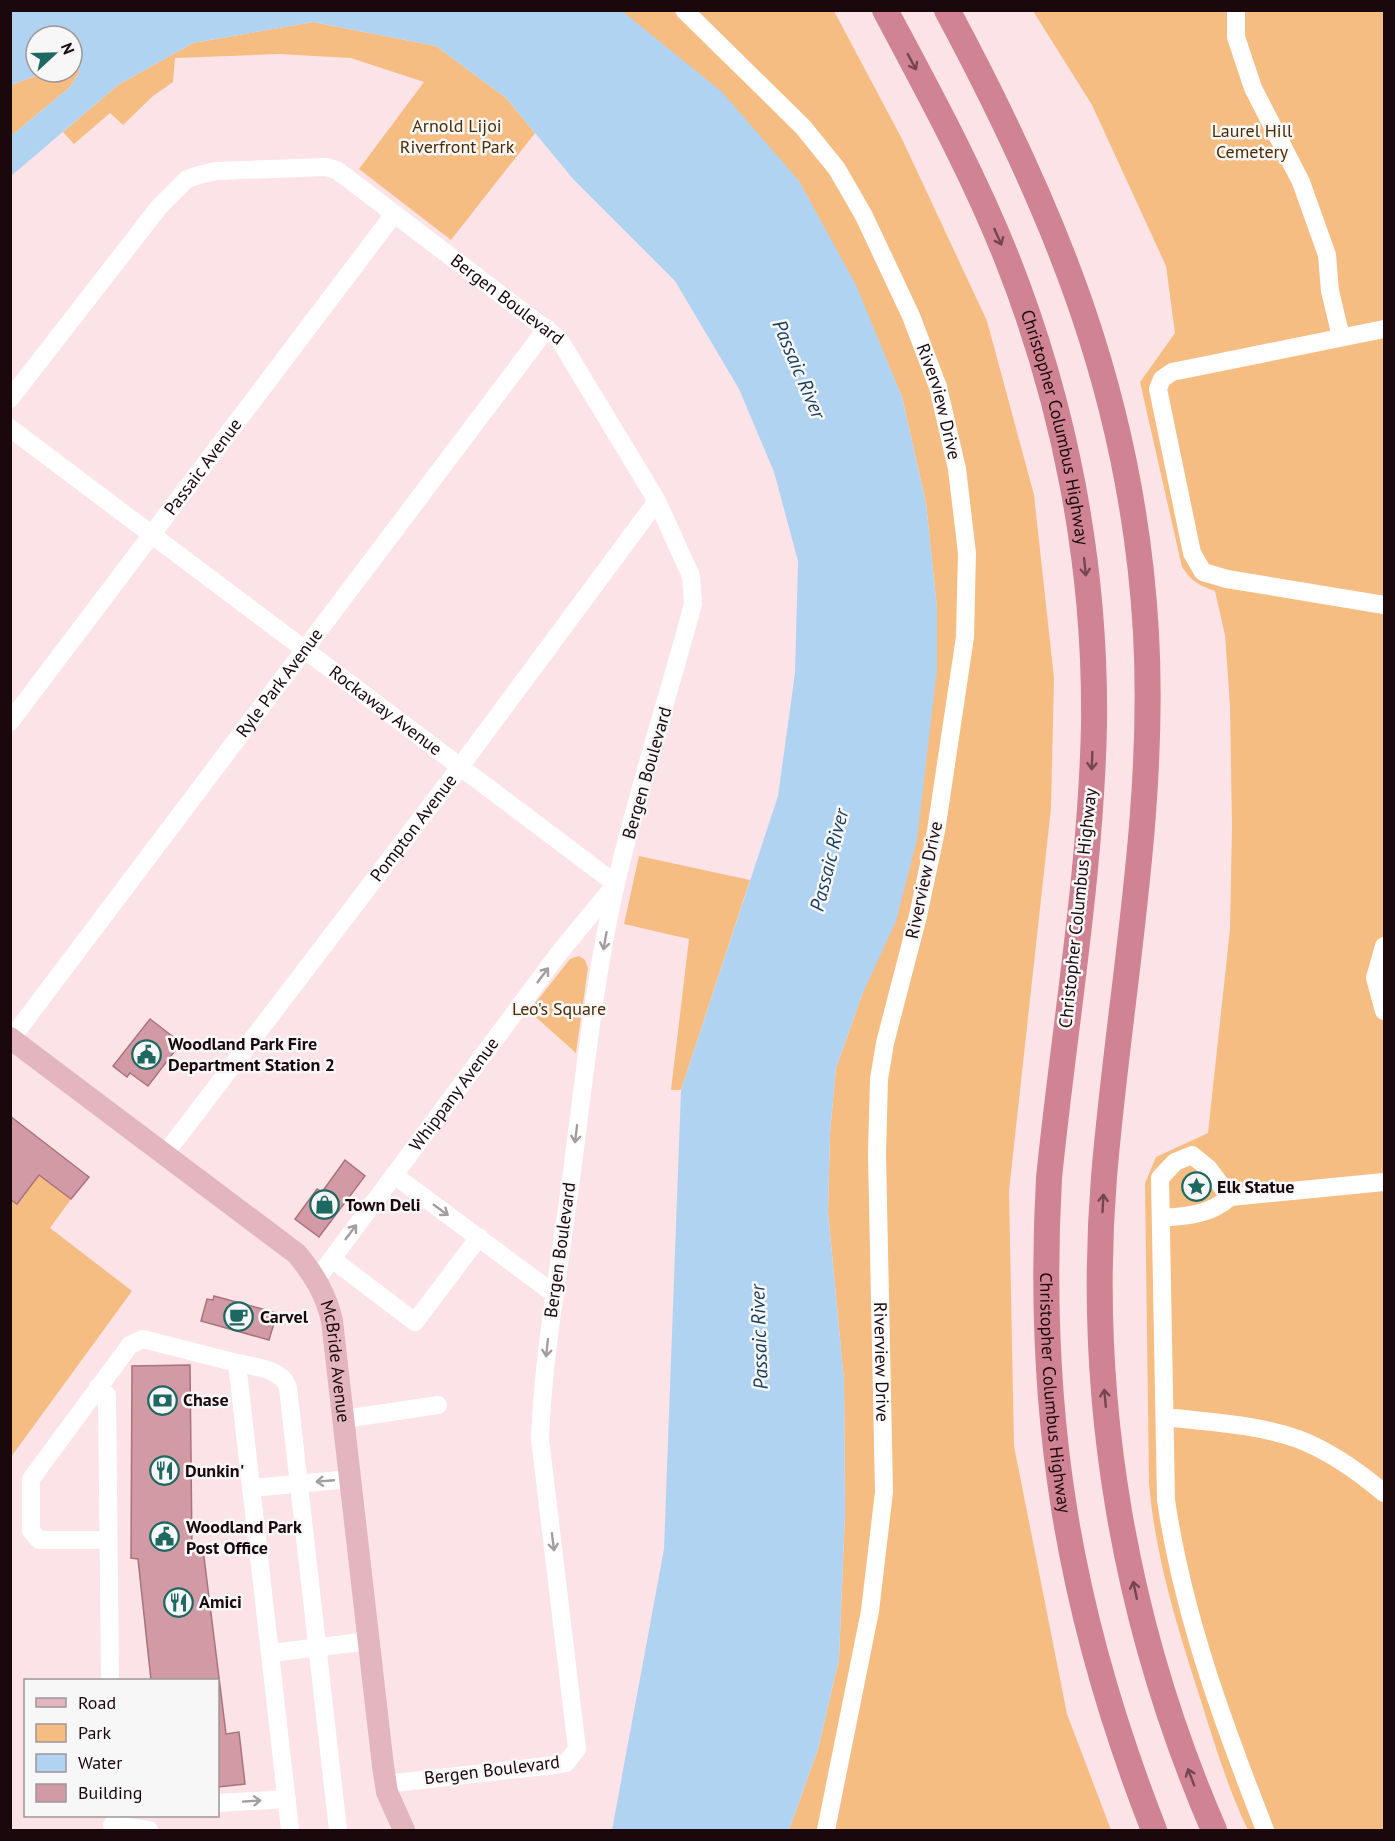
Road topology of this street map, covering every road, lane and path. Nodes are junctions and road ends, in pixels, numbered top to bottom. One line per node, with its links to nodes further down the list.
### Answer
1 (684, 10): 53 (street, Riverview Drive)
2 (885, 10): 54 (highway, Christopher Columbus Highway, one-way to 54)
3 (947, 10): 55 (highway, one-way to 3)
4 (1236, 10): 8 (street)
5 (394, 214): 6 (street, Bergen Boulevard); 9 (street, Bergen Boulevard); 12 (street, Passaic Avenue)
6 (547, 328): 11 (street, Bergen Boulevard); 14 (street, Ryle Park Avenue)
7 (1384, 329): 8 (street)
8 (1341, 337): 13 (street)
9 (10, 399)
10 (10, 428): 12 (street, Rockaway Avenue)
11 (657, 501): 16 (street, Pompton Avenue); 17 (street, Bergen Boulevard)
12 (152, 535): 14 (street, Rockaway Avenue); 15 (street, Passaic Avenue)
13 (1384, 605)
14 (305, 649): 16 (street, Rockaway Avenue); 21 (street, Ryle Park Avenue)
15 (10, 722)
16 (460, 766): 17 (street, Rockaway Avenue); 22 (street, Pompton Avenue)
17 (616, 884): 23 (street, Whippany Avenue, one-way to 17); 30 (street, Bergen Boulevard, one-way to 30)
18 (1384, 946): 19 (street)
19 (1380, 979): 20 (street)
20 (1384, 1011)
21 (11, 1038): 22 (main road, McBride Avenue)
22 (165, 1154): 29 (main road, McBride Avenue)
23 (394, 1175): 27 (street, one-way to 27); 28 (street, Whippany Avenue, one-way to 23)
24 (1384, 1182): 25 (street)
25 (1230, 1197): 26 (street); 26 (street)
26 (1161, 1218): 34 (street)
27 (479, 1237): 28 (street); 30 (street)
28 (332, 1259): 29 (street, Whippany Avenue)
29 (317, 1279): 35 (main road, McBride Avenue)
30 (553, 1293): 45 (street, Bergen Boulevard, one-way to 45)
31 (237, 1363): 32 (street); 37 (street); 38 (street)
32 (98, 1388): 40 (street); 40 (street)
33 (438, 1406): 35 (street)
34 (1165, 1417): 39 (street); 56 (street)
35 (344, 1419): 36 (main road, McBride Avenue)
36 (351, 1479): 37 (street, one-way to 37); 41 (main road, McBride Avenue)
37 (299, 1483): 38 (street); 42 (street)
38 (251, 1488): 43 (street)
39 (1384, 1493)
40 (107, 1540): 44 (street)
41 (370, 1641): 42 (street); 45 (main road, McBride Avenue)
42 (318, 1647): 43 (street); 51 (street)
43 (271, 1653): 46 (street)
44 (110, 1679)
45 (386, 1784): 52 (main road, McBride Avenue)
46 (287, 1798): 47 (street, one-way to 46); 50 (street)
47 (219, 1803)
48 (112, 1824): 49 (street)
49 (149, 1830)
50 (290, 1830)
51 (338, 1830)
52 (404, 1830)
53 (826, 1830)
54 (1154, 1830)
55 (1214, 1830)
56 (1265, 1830)

